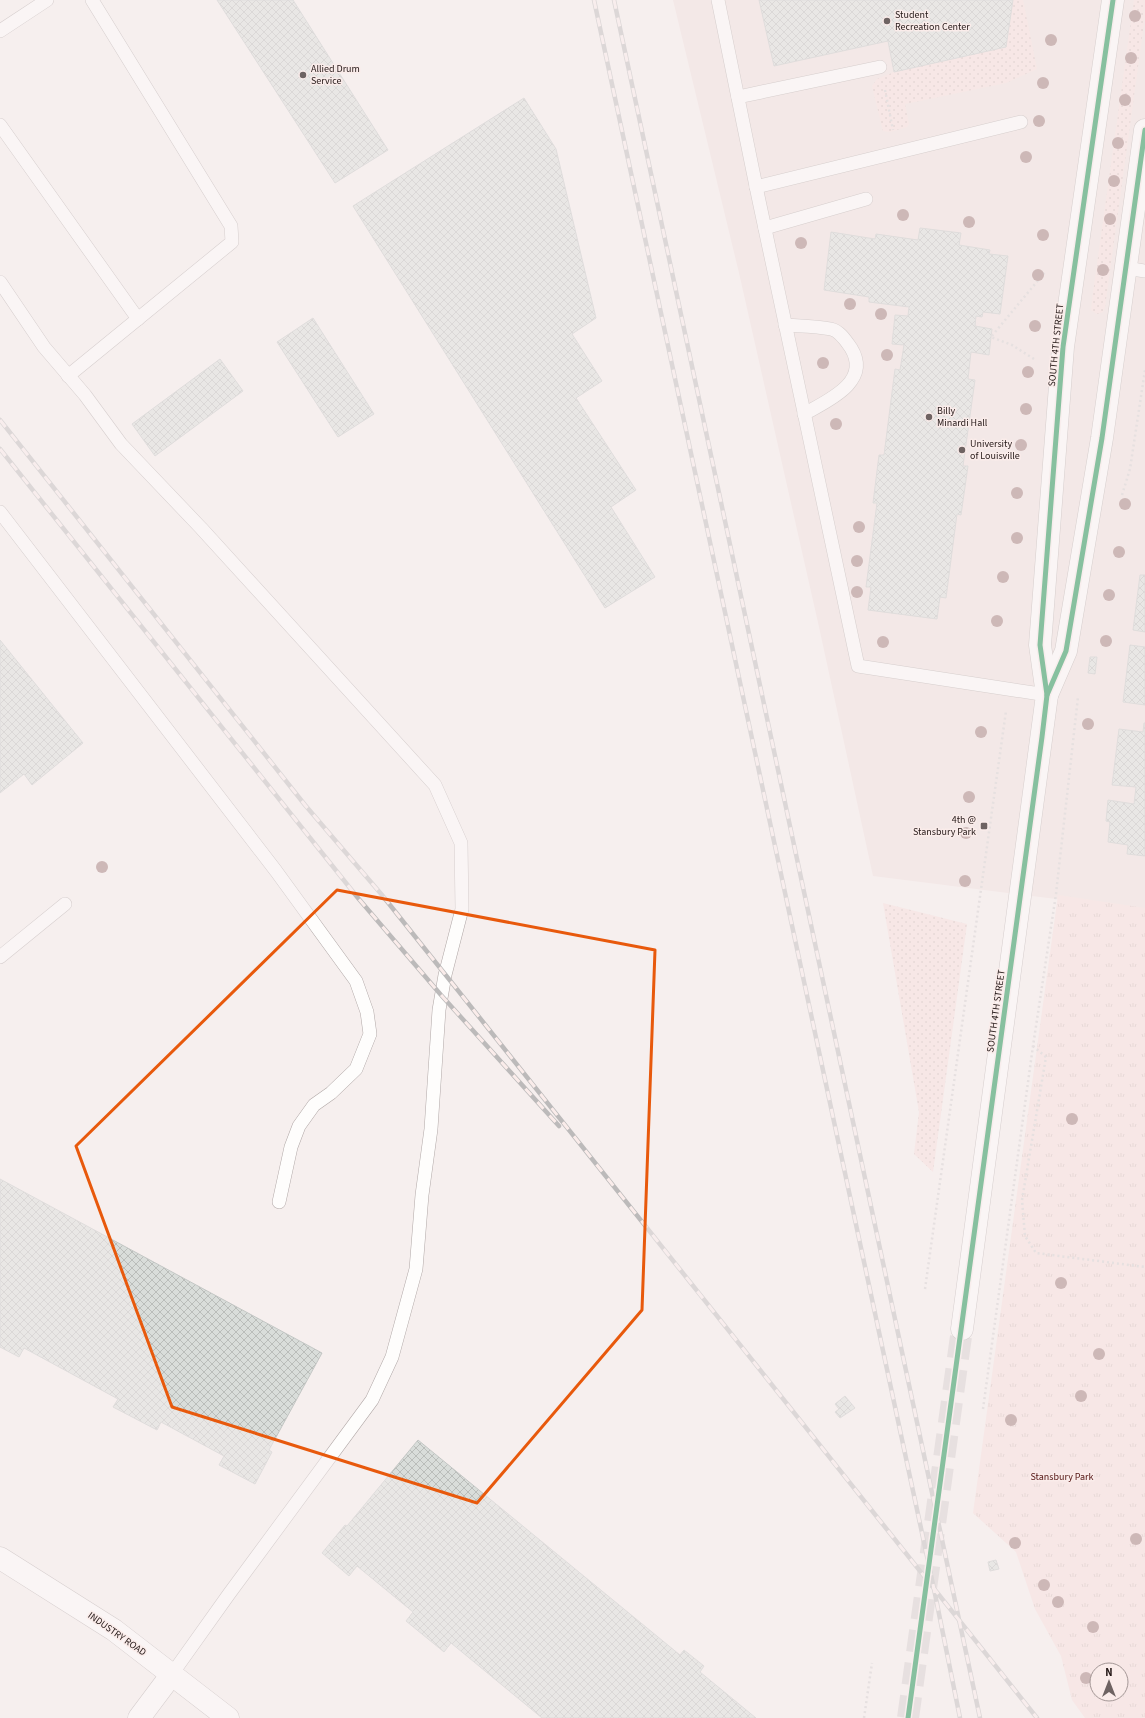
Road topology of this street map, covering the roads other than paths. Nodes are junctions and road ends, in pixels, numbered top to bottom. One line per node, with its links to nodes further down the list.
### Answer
1 (47, 0): 5 (lane)
2 (92, 0): 16 (lane)
3 (718, 0): 7 (lane)
4 (1112, 0): 21 (main road, SOUTH 4TH STREET)
5 (0, 31)
6 (880, 67): 7 (lane)
7 (738, 97): 11 (lane)
8 (1021, 122): 11 (lane)
9 (0, 125): 16 (lane)
10 (1145, 130): 14 (main road, SOUTH 4TH STREET)
11 (756, 187): 13 (lane)
12 (866, 199): 13 (lane)
13 (765, 228): 17 (lane)
14 (1135, 270): 21 (main road, SOUTH 4TH STREET)
15 (0, 282): 18 (lane)
16 (138, 319): 18 (lane)
17 (785, 325): 19 (lane); 19 (lane)
18 (68, 376): 27 (lane)
19 (804, 414): 21 (lane)
20 (0, 512): 24 (lane)
21 (1047, 695): 25 (main road, SOUTH 4TH STREET)
22 (65, 904): 23 (lane)
23 (0, 957)
24 (279, 1202)
25 (962, 1330)
26 (0, 1558): 27 (main road, INDUSTRY ROAD)
27 (172, 1674): 28 (main road); 29 (main road, INDUSTRY ROAD)
28 (138, 1718)
29 (228, 1718)

